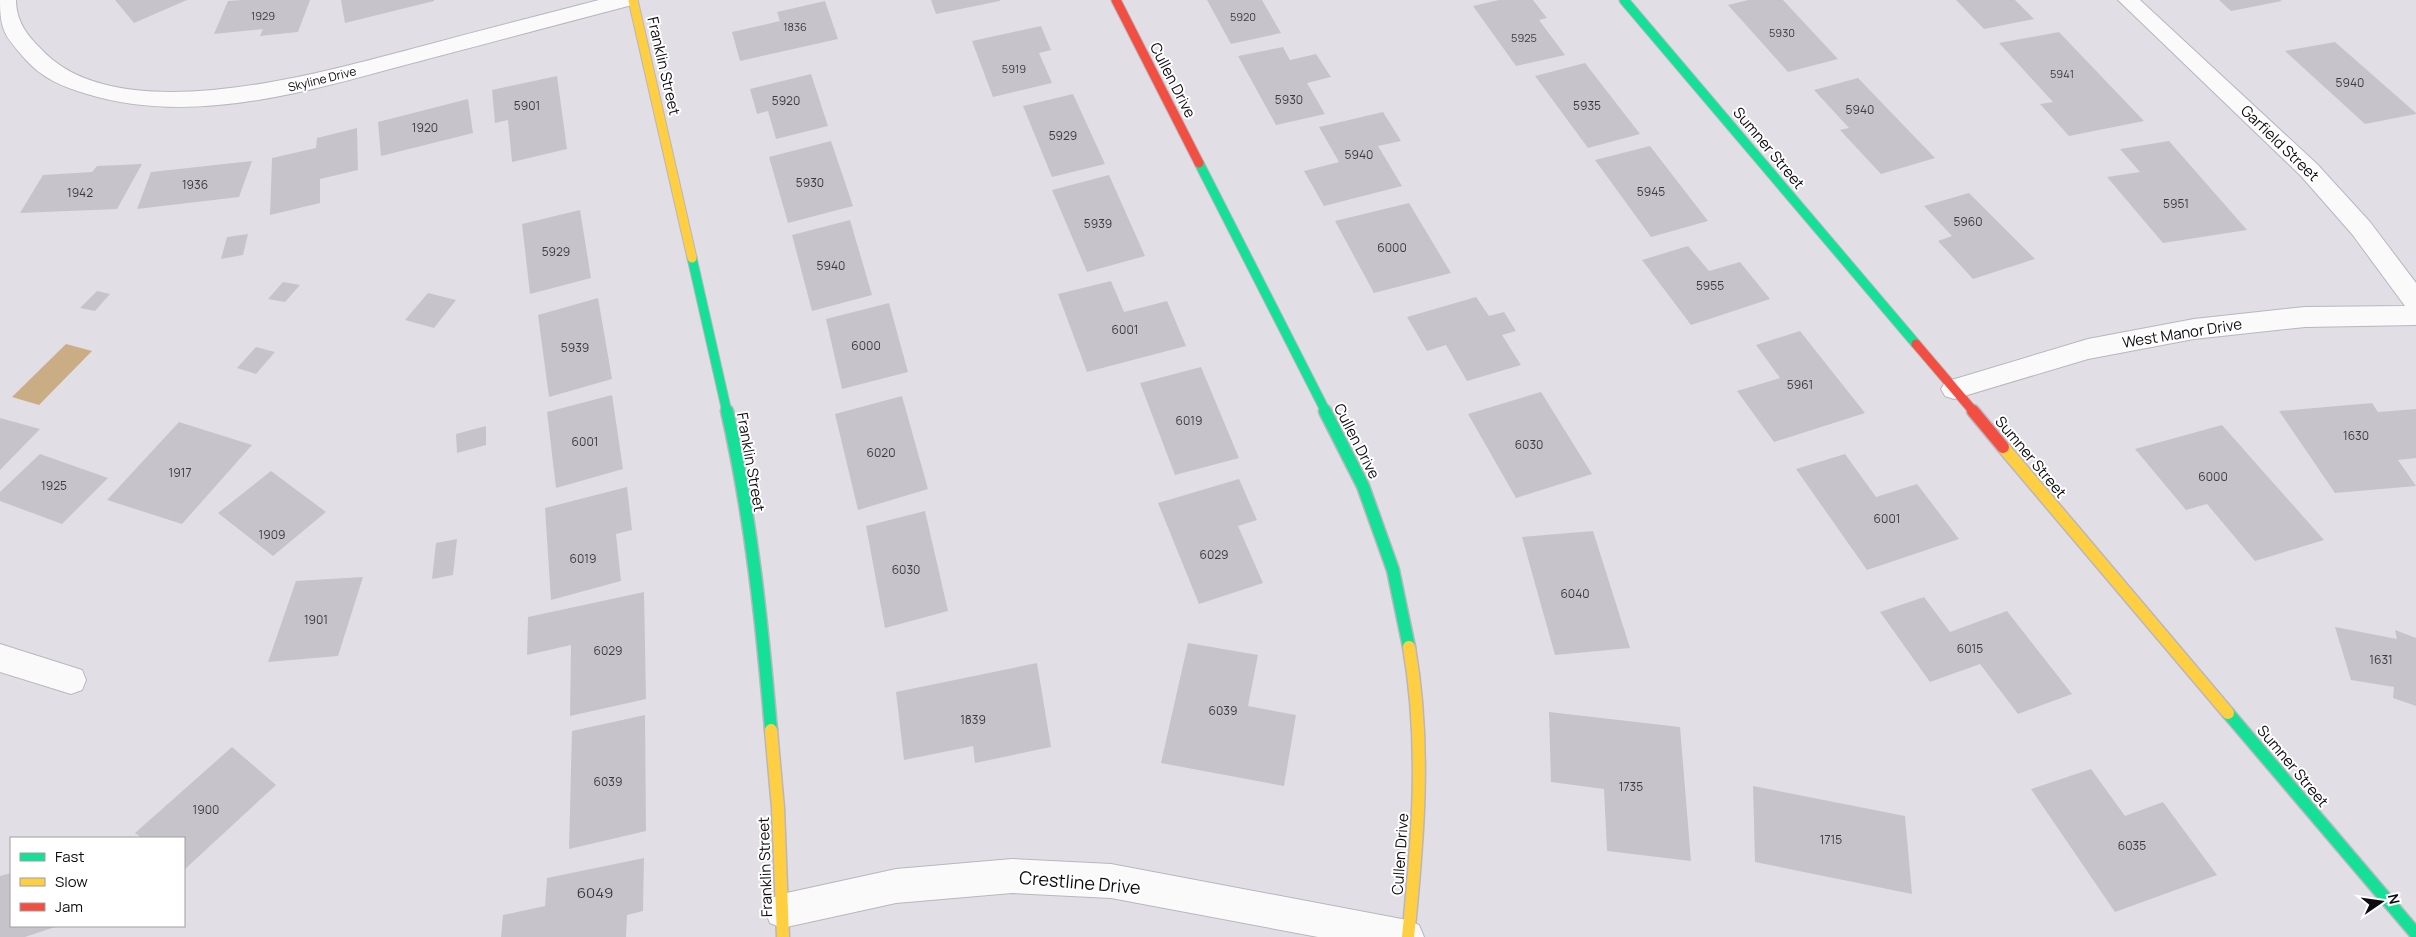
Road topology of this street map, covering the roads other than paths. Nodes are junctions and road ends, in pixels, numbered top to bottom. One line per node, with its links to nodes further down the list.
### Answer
1 (6, 0): 2 (street, Skyline Drive)
2 (625, 0)
3 (634, 0): 12 (street, Franklin Street)
4 (1116, 0): 14 (street, Cullen Drive)
5 (1624, 0): 9 (street, Sumner Street)
6 (2128, 0): 7 (street, Garfield Street)
7 (2416, 301)
8 (2416, 315): 9 (street, West Manor Drive)
9 (1954, 389): 13 (street, Sumner Street)
10 (0, 658): 11 (street)
11 (71, 680)
12 (782, 924): 14 (street, Crestline Drive)
13 (2416, 934)
14 (1407, 937)

